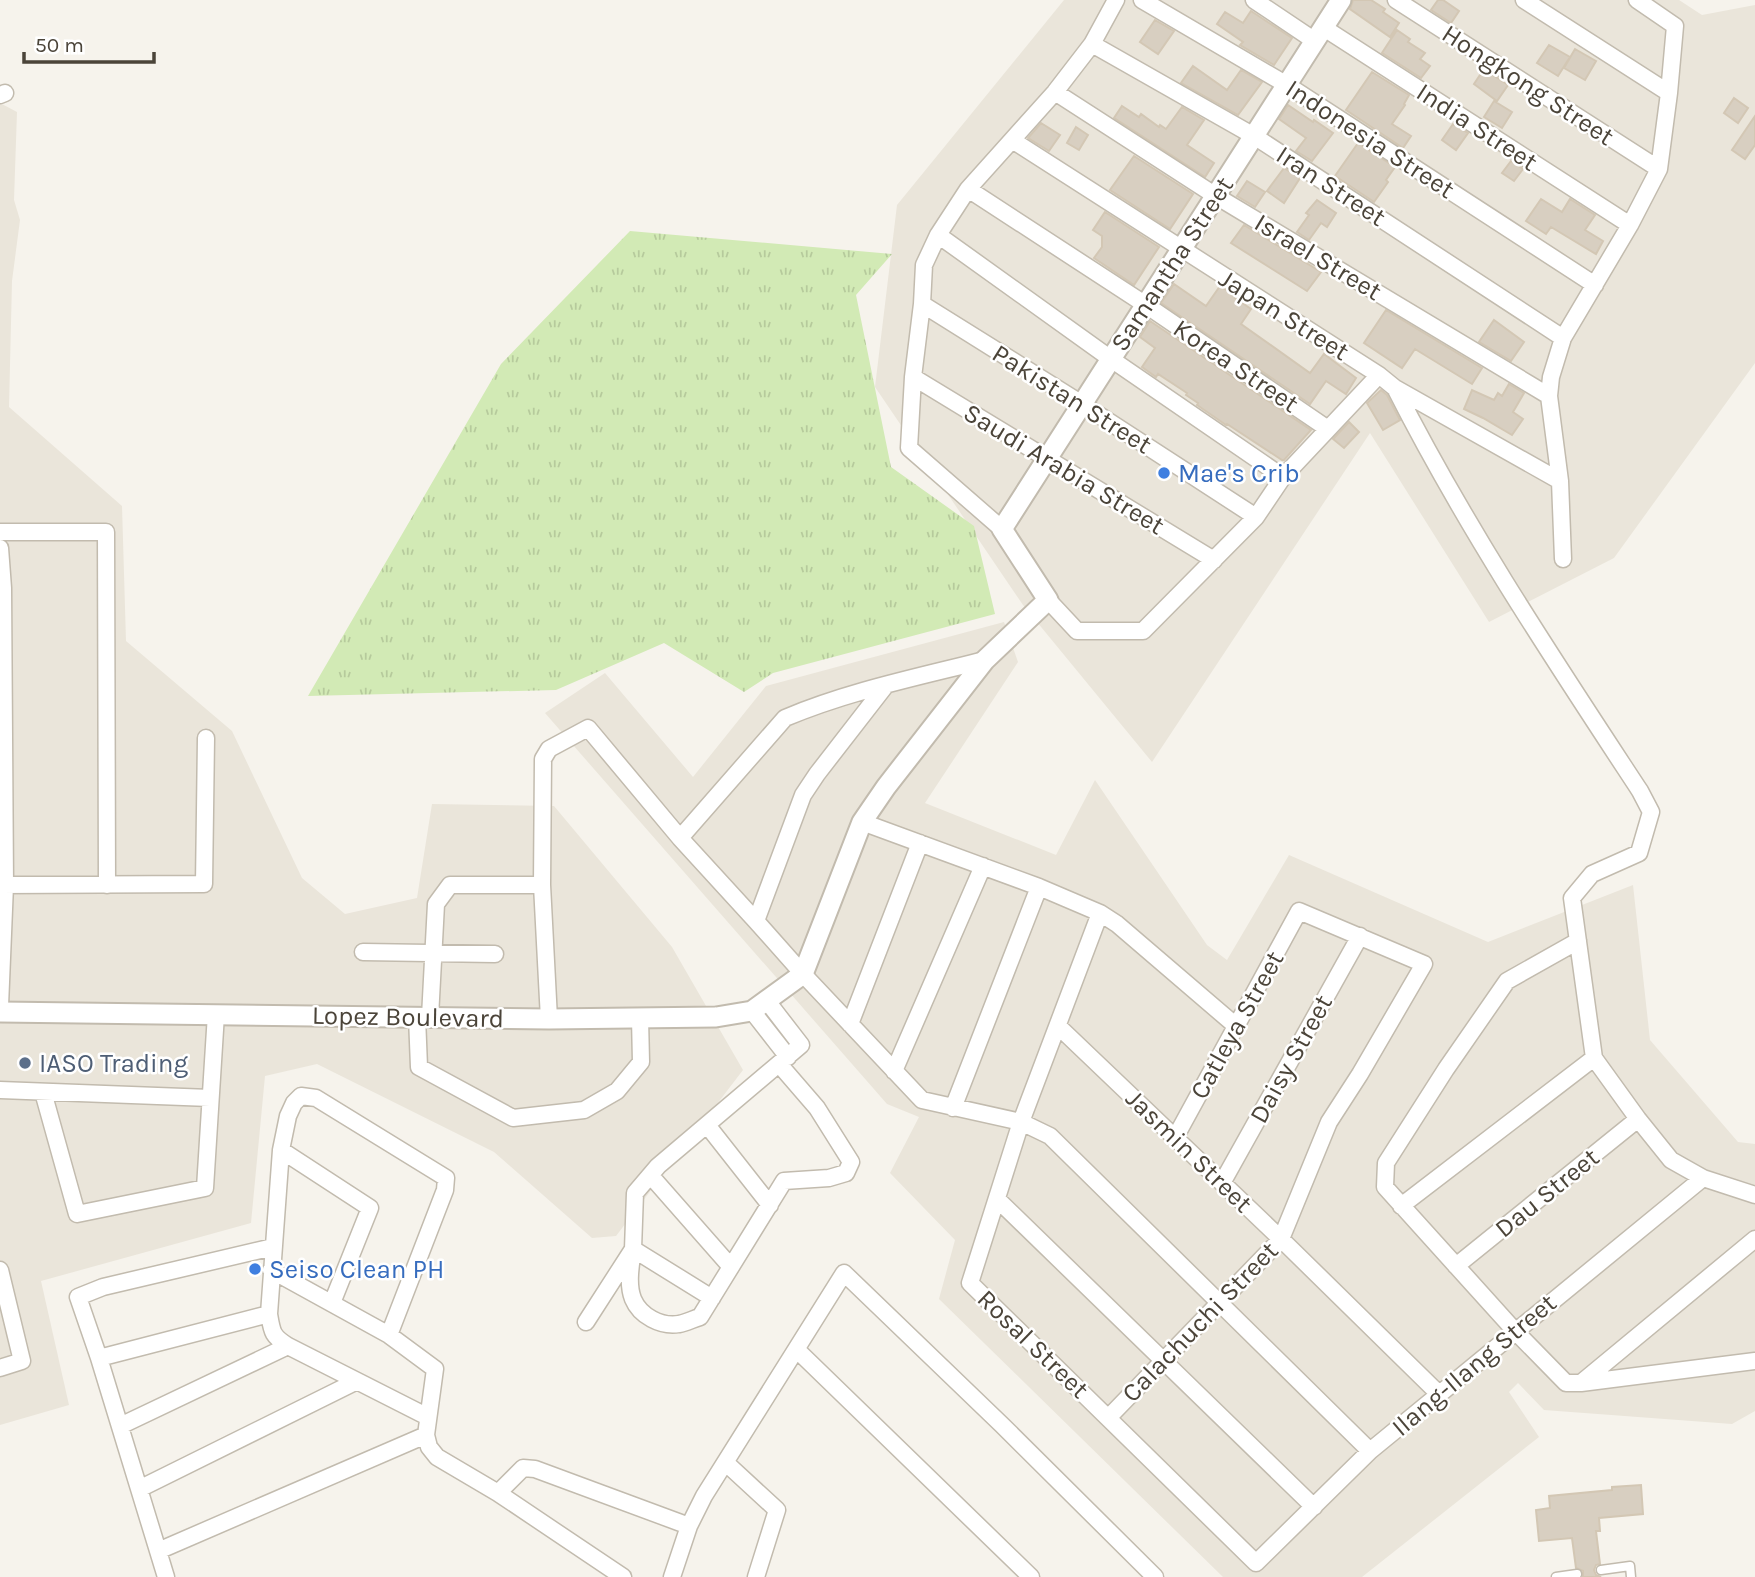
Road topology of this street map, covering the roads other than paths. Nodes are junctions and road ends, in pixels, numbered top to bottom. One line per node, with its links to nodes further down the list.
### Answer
1 (1116, 0): 9 (street)
2 (1142, 0): 10 (street, Indonesia Street)
3 (1254, 0): 8 (street, India Street)
4 (1341, 0): 8 (street, Samantha Street)
5 (1396, 0): 15 (street, Hongkong Street)
6 (1524, 0): 12 (street)
7 (1637, 0): 12 (street)
8 (1319, 34): 10 (street, Samantha Street); 18 (street, India Street)
9 (1092, 44): 11 (street); 13 (street, Iran Street)
10 (1287, 85): 13 (street, Samantha Street); 21 (street, Indonesia Street)
11 (1055, 92): 14 (street); 17 (street, Israel Street)
12 (1669, 93): 15 (street)
13 (1254, 136): 17 (street, Samantha Street); 24 (street, Iran Street)
14 (1012, 140): 16 (street); 20 (street, Japan Street)
15 (1659, 169): 18 (street)
16 (968, 189): 19 (street); 23 (street, Korea Street)
17 (1216, 196): 20 (street, Samantha Street); 29 (street, Israel Street)
18 (1630, 225): 21 (street)
19 (938, 235): 22 (street); 25 (street)
20 (1181, 250): 23 (street, Samantha Street); 26 (street, Japan Street)
21 (1595, 285): 24 (street)
22 (922, 304): 27 (street); 30 (street, Pakistan Street)
23 (1146, 304): 25 (street, Samantha Street); 31 (street, Korea Street)
24 (1563, 338): 29 (street)
25 (1111, 359): 30 (street, Samantha Street); 33 (street)
26 (1379, 375): 28 (street, Japan Street); 31 (street)
27 (913, 377): 32 (street, Saudi Arabia Street); 36 (street)
28 (1395, 388): 34 (street, Japan Street); 56 (street)
29 (1549, 396): 34 (street)
30 (1082, 404): 32 (street, Samantha Street); 35 (street, Pakistan Street)
31 (1328, 429): 33 (street)
32 (1047, 458): 36 (street, Samantha Street); 40 (street, Saudi Arabia Street)
33 (1283, 477): 35 (street)
34 (1560, 481): 39 (street)
35 (1256, 517): 40 (street)
36 (1002, 529): 41 (street)
37 (0, 533): 50 (street)
38 (0, 548): 49 (street)
39 (1563, 559)
40 (1214, 561): 41 (street)
41 (1048, 600): 42 (street)
42 (985, 660): 43 (street); 45 (street)
43 (886, 685): 46 (street); 54 (street)
44 (206, 738): 50 (street)
45 (862, 822): 47 (street); 60 (street)
46 (680, 838): 51 (street); 54 (street)
47 (920, 843): 48 (street); 68 (street)
48 (984, 866): 52 (street); 73 (street)
49 (3, 885): 50 (street); 61 (street)
50 (107, 885)
51 (542, 885): 58 (street); 67 (street)
52 (1039, 887): 53 (street); 77 (street)
53 (1100, 913): 69 (street, Rosal Street); 70 (street)
54 (756, 921): 60 (street)
55 (1360, 936): 70 (street, Catleya Street); 85 (street, Daisy Street); 90 (street, Calachuchi Street)
56 (1578, 941): 71 (street); 89 (street)
57 (363, 952): 58 (street)
58 (434, 954): 59 (street); 65 (street)
59 (495, 954)
60 (803, 974): 62 (street, Lopez Boulevard); 68 (street)
61 (0, 1006)
62 (760, 1006): 66 (street, Lopez Boulevard); 72 (street)
63 (0, 1012): 64 (street, Lopez Boulevard)
64 (216, 1014): 65 (street, Lopez Boulevard); 76 (street)
65 (424, 1017): 66 (street); 67 (street, Lopez Boulevard)
66 (640, 1018): 67 (street, Lopez Boulevard)
67 (549, 1019)
68 (850, 1024): 73 (street)
69 (1058, 1026): 79 (street, Rosal Street); 81 (street, Jasmin Street)
70 (1236, 1026): 81 (street, Catleya Street)
71 (1594, 1058): 78 (street); 89 (street)
72 (784, 1060): 80 (street); 88 (street)
73 (894, 1071): 77 (street)
74 (0, 1090): 75 (street)
75 (43, 1092): 76 (street); 76 (street)
76 (210, 1098)
77 (953, 1108): 79 (street)
78 (1638, 1119): 84 (street); 94 (street, Dau Street)
79 (1021, 1122): 87 (street, Rosal Street); 100 (street)
80 (707, 1125): 83 (street); 88 (street)
81 (1175, 1138): 85 (street, Jasmin Street)
82 (281, 1150): 92 (street); 99 (street); 104 (street)
83 (652, 1176): 93 (street); 95 (street)
84 (1703, 1178): 86 (street); 103 (street, Ilang-Ilang Street)
85 (1222, 1182): 90 (street, Jasmin Street)
86 (1755, 1195)
87 (997, 1199): 108 (street); 115 (street, Rosal Street)
88 (770, 1205): 95 (street)
89 (1401, 1206): 94 (street)
90 (1281, 1239): 100 (street, Calachuchi Street); 113 (street, Jasmin Street)
91 (1755, 1239): 112 (street)
92 (273, 1247): 97 (street); 107 (street)
93 (633, 1249): 98 (street); 98 (street); 102 (street)
94 (1456, 1266): 103 (street)
95 (731, 1267): 98 (street)
96 (0, 1270): 110 (street)
97 (271, 1270): 99 (street); 101 (street)
98 (712, 1298)
99 (332, 1303): 104 (street)
100 (1219, 1303): 108 (street, Calachuchi Street); 118 (street)
101 (269, 1314): 105 (street); 107 (street)
102 (586, 1322)
103 (1515, 1331): 112 (street); 113 (street, Ilang-Ilang Street)
104 (389, 1335): 114 (street)
105 (288, 1346): 111 (street); 116 (street)
106 (797, 1350): 119 (street); 132 (street); 133 (street)
107 (99, 1358): 116 (street)
108 (1163, 1361): 115 (street, Calachuchi Street); 122 (street)
109 (1755, 1361): 112 (street)
110 (0, 1368)
111 (357, 1381): 114 (street); 120 (street)
112 (1581, 1383)
113 (1439, 1394): 118 (street, Ilang-Ilang Street)
114 (428, 1417): 117 (street)
115 (1108, 1418): 125 (street, Rosal Street)
116 (120, 1426): 120 (street)
117 (426, 1435): 121 (street); 124 (street)
118 (1370, 1451): 122 (street, Ilang-Ilang Street)
119 (726, 1463): 123 (street); 131 (street)
120 (139, 1489): 124 (street)
121 (498, 1493): 123 (street); 129 (street)
122 (1314, 1507): 125 (street, Ilang-Ilang Street)
123 (690, 1526): 130 (street)
124 (158, 1551): 128 (street)
125 (1256, 1563)
126 (1601, 1570): 135 (lane)
127 (1577, 1574): 134 (lane)
128 (166, 1577)
129 (624, 1577)
130 (672, 1577)
131 (755, 1577)
132 (1031, 1577)
133 (1155, 1577)
134 (1556, 1577)
135 (1632, 1577)

